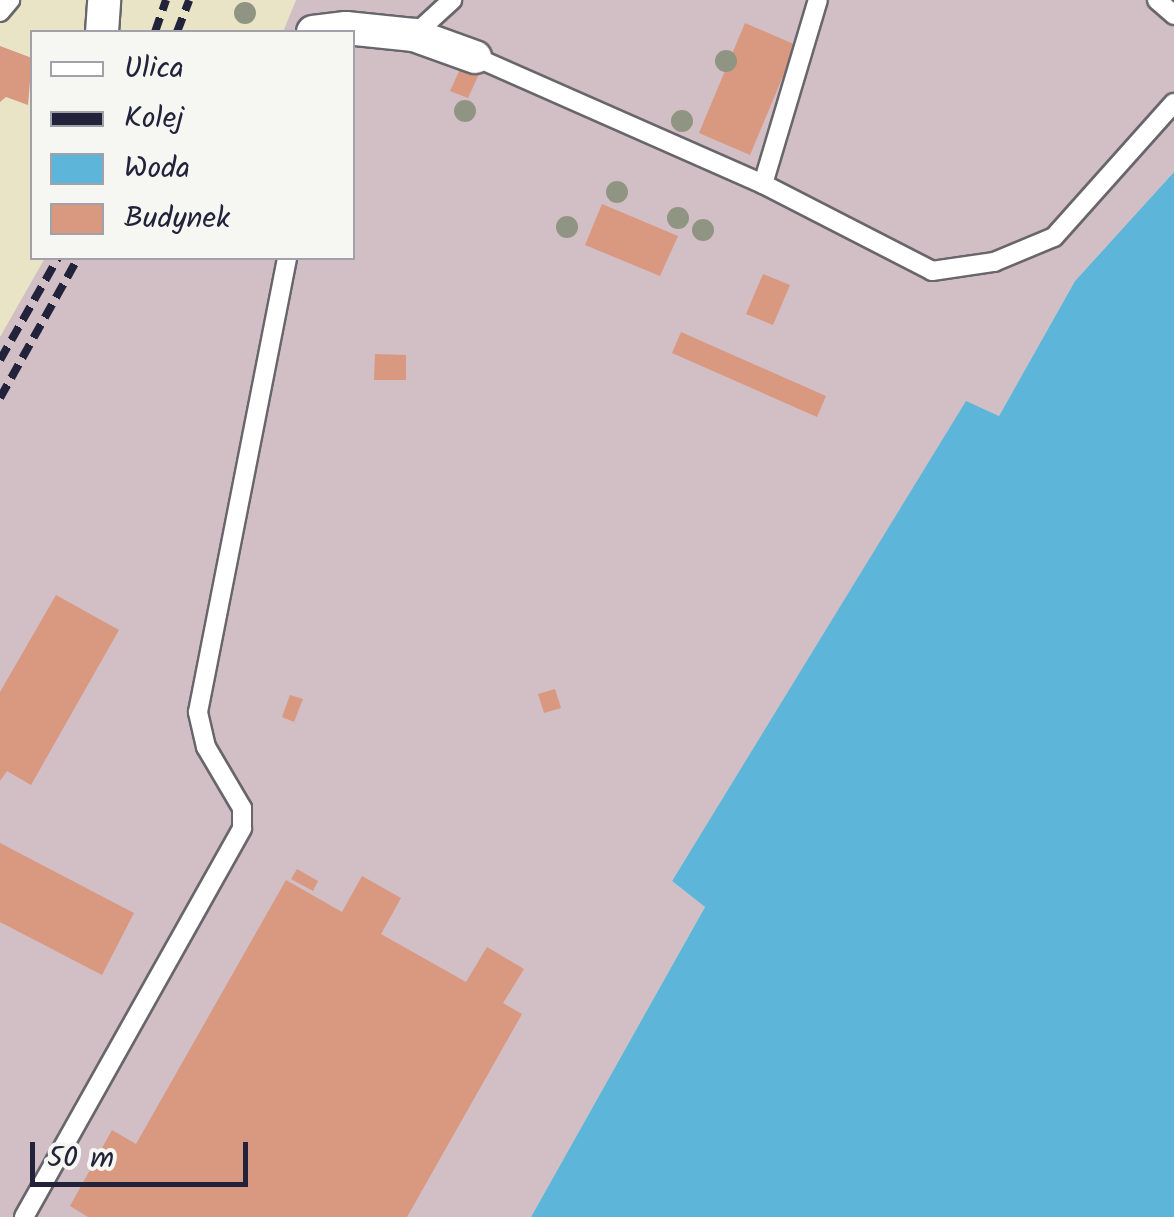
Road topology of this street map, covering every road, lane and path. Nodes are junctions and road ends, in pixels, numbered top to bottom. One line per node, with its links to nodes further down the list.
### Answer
1 (10, 0): 6 (lane)
2 (104, 0): 8 (street)
3 (452, 0): 10 (lane)
4 (818, 0): 13 (lane)
5 (1157, 0): 7 (lane)
6 (0, 12)
7 (1174, 15)
8 (102, 30)
9 (330, 30): 10 (street)
10 (414, 35): 11 (street)
11 (475, 57): 13 (lane)
12 (1174, 103): 13 (lane)
13 (763, 184)
14 (287, 260): 15 (lane)
15 (24, 1217)

